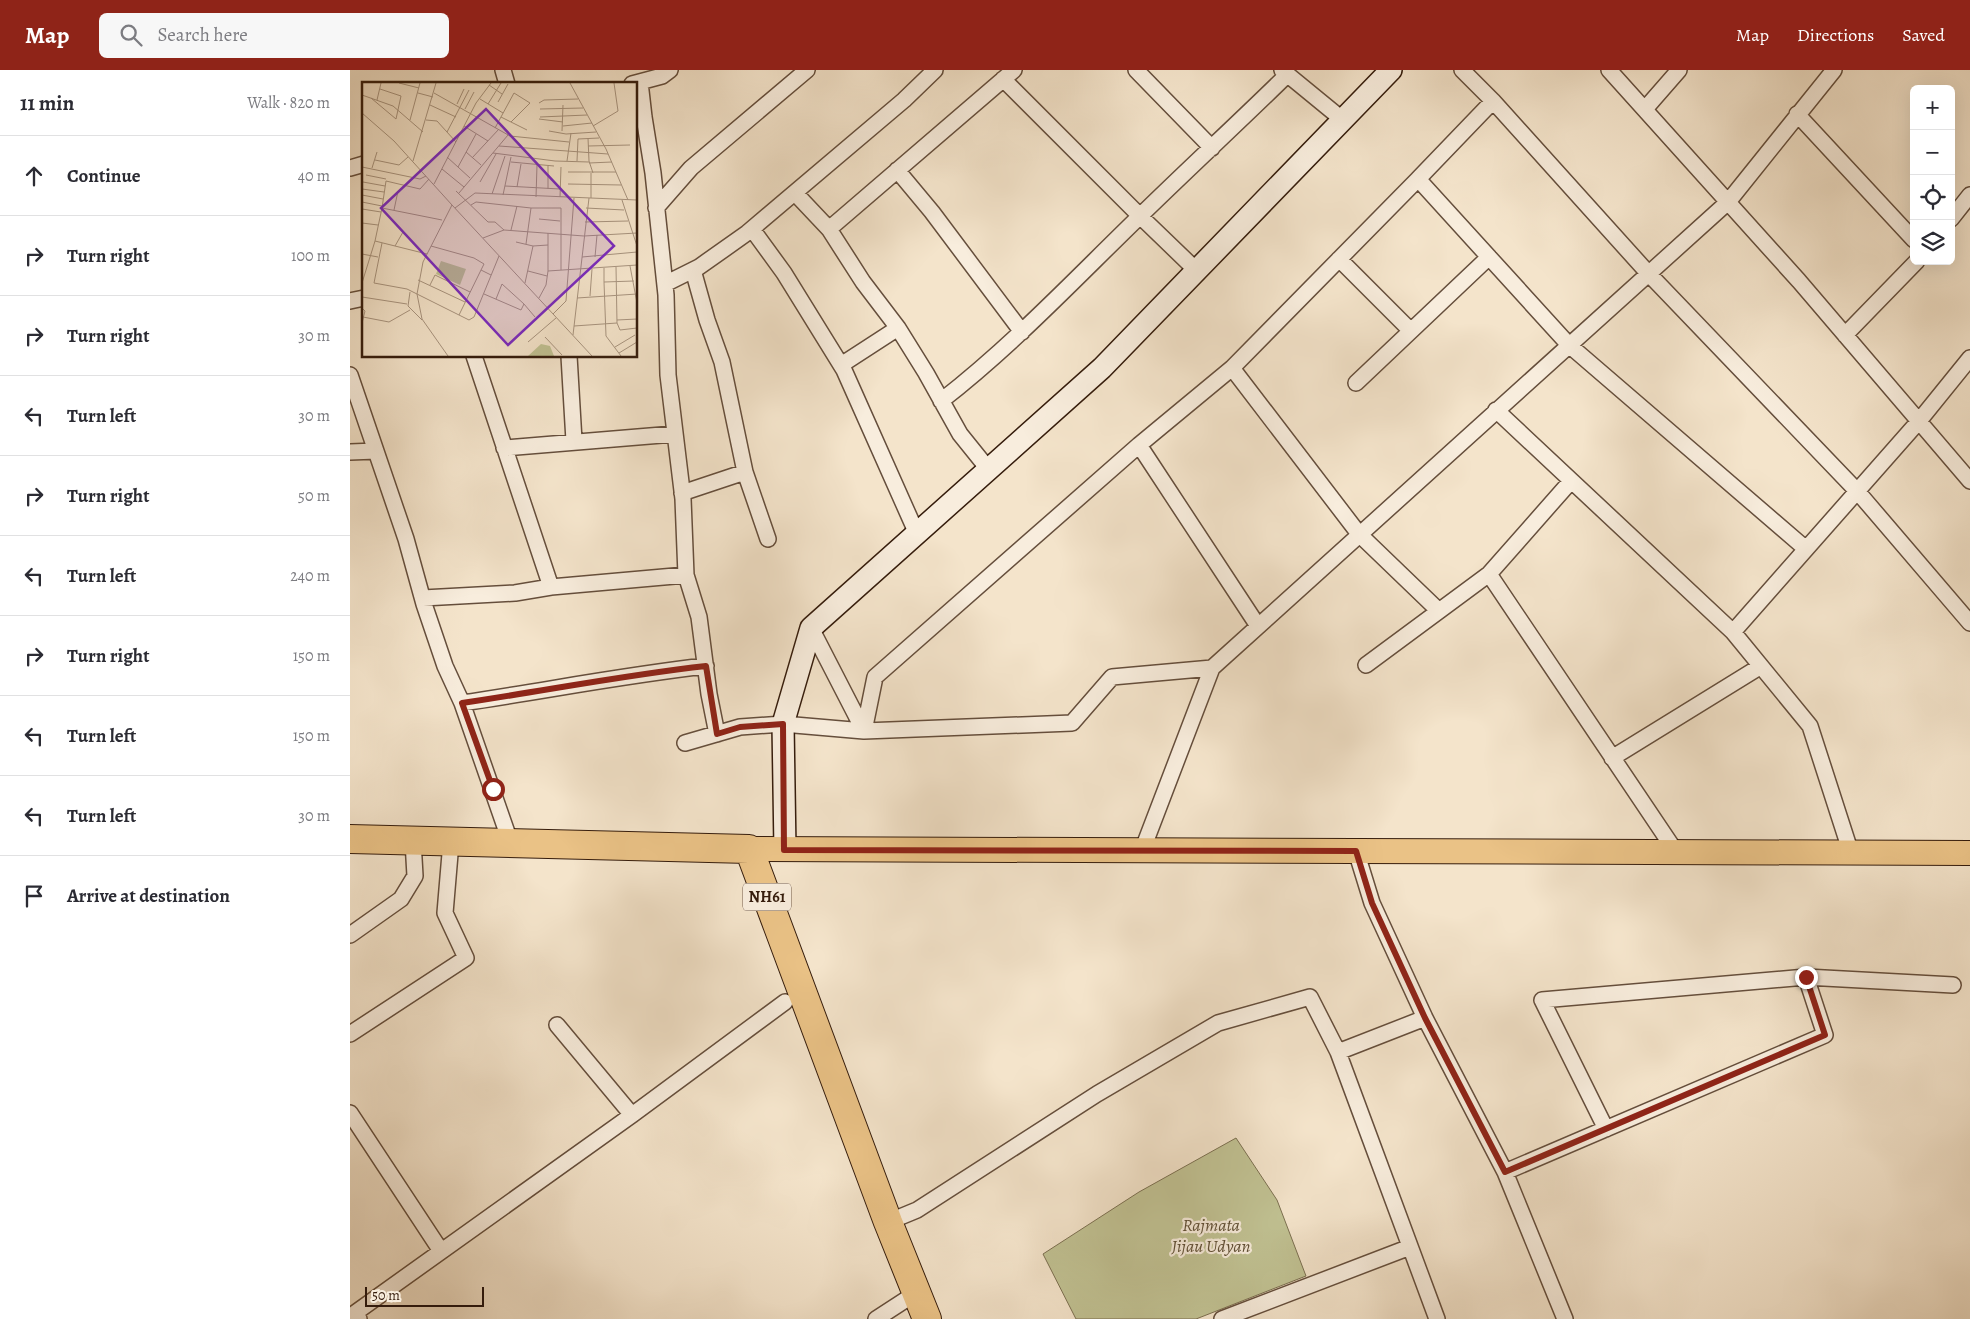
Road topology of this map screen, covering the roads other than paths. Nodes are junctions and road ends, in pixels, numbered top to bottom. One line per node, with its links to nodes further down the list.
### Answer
1 (670, 70): 12 (street)
2 (807, 70): 23 (street)
3 (935, 70): 20 (street)
4 (1136, 70): 17 (street)
5 (1392, 70): 16 (street)
6 (1462, 70): 13 (street)
7 (1609, 70): 14 (street)
8 (1679, 70): 14 (street)
9 (1834, 70): 15 (street)
10 (1285, 72): 16 (street); 17 (street)
11 (1008, 74): 18 (street); 25 (street)
12 (644, 78): 23 (street)
13 (1493, 101): 19 (street); 34 (street)
14 (1645, 110): 22 (street)
15 (1797, 114): 22 (street); 28 (street)
16 (1343, 120): 33 (street)
17 (1212, 148): 25 (street)
18 (896, 170): 27 (street); 38 (street)
19 (1418, 179): 29 (street); 30 (street)
20 (795, 193): 26 (street); 27 (street)
21 (1970, 196): 24 (street)
22 (1728, 202): 34 (street); 39 (street)
23 (656, 208): 35 (street)
24 (1955, 215)
25 (1140, 216): 33 (street); 38 (street)
26 (752, 229): 32 (street); 44 (street)
27 (829, 229): 36 (street)
28 (1910, 236)
29 (1489, 257): 37 (street); 40 (street)
30 (1339, 259): 37 (street); 45 (street)
31 (1913, 265): 39 (street)
32 (693, 270): 35 (street); 58 (street)
33 (1197, 270): 57 (street)
34 (1648, 273): 40 (street); 61 (street)
35 (665, 284): 51 (street)
36 (898, 328): 44 (street); 48 (street)
37 (1411, 331): 47 (street)
38 (1022, 332): 48 (street)
39 (1845, 335): 50 (street)
40 (1569, 345): 49 (street); 66 (street)
41 (475, 358): 54 (street)
42 (569, 358): 52 (street)
43 (1970, 358): 50 (street)
44 (841, 365): 63 (street)
45 (1232, 368): 53 (street); 64 (street)
46 (350, 375): 55 (street)
47 (1356, 383)
48 (941, 401): 57 (street)
49 (1496, 410): 59 (street); 64 (street)
50 (1919, 421): 60 (street); 61 (street)
51 (674, 434): 52 (street); 62 (street)
52 (574, 441): 54 (street)
53 (1139, 445): 73 (street); 82 (street)
54 (504, 448): 69 (street)
55 (376, 451): 56 (street); 70 (street)
56 (350, 452)
57 (989, 470): 63 (street)
58 (745, 472): 62 (street); 65 (street)
59 (1571, 481): 67 (street); 75 (street)
60 (1970, 481)
61 (1857, 491): 66 (street); 72 (street)
62 (682, 492): 68 (street)
63 (917, 534): 74 (street)
64 (1360, 534): 71 (street); 73 (street)
65 (768, 539)
66 (1806, 549): 75 (street)
67 (1489, 574): 71 (street); 85 (street)
68 (686, 575): 69 (street); 77 (street)
69 (551, 587): 70 (street)
70 (422, 598): 80 (street)
71 (1439, 611): 76 (street)
72 (1970, 623)
73 (1258, 626): 79 (street)
74 (811, 628): 81 (street); 82 (street)
75 (1733, 632): 78 (street)
76 (1366, 665)
77 (706, 666): 80 (street); 83 (street)
78 (1761, 666): 85 (street); 95 (street)
79 (1212, 668): 82 (street); 92 (street)
80 (462, 703): 89 (street)
81 (783, 724): 82 (street); 83 (street); 91 (street)
82 (864, 730)
83 (717, 734): 84 (street)
84 (685, 743)
85 (1612, 758): 94 (street)
86 (350, 839): 87 (highway)
87 (412, 841): 88 (highway); 97 (street)
88 (451, 842): 89 (highway); 103 (street)
89 (511, 844): 90 (highway)
90 (749, 849): 91 (main road); 109 (highway, NH61)
91 (784, 850): 92 (main road)
92 (1142, 851): 93 (main road)
93 (1356, 851): 94 (main road); 101 (street)
94 (1676, 852): 95 (main road)
95 (1851, 853): 96 (main road)
96 (1970, 853)
97 (350, 935)
98 (1806, 977): 99 (street); 107 (street); 107 (street)
99 (1953, 985)
100 (785, 1002): 106 (street)
101 (1425, 1018): 104 (street); 108 (street)
102 (557, 1025): 106 (street)
103 (350, 1034)
104 (1338, 1052): 109 (street); 110 (street)
105 (350, 1113): 111 (street)
106 (632, 1115): 111 (street)
107 (1606, 1129): 108 (street)
108 (1505, 1172): 118 (street)
109 (888, 1222): 112 (highway, NH61)
110 (1410, 1247): 116 (street); 117 (street)
111 (441, 1251): 113 (street)
112 (916, 1293): 114 (street); 115 (highway, NH61)
113 (355, 1313)
114 (876, 1319)
115 (926, 1319)
116 (1222, 1319)
117 (1437, 1319)
118 (1565, 1319)

